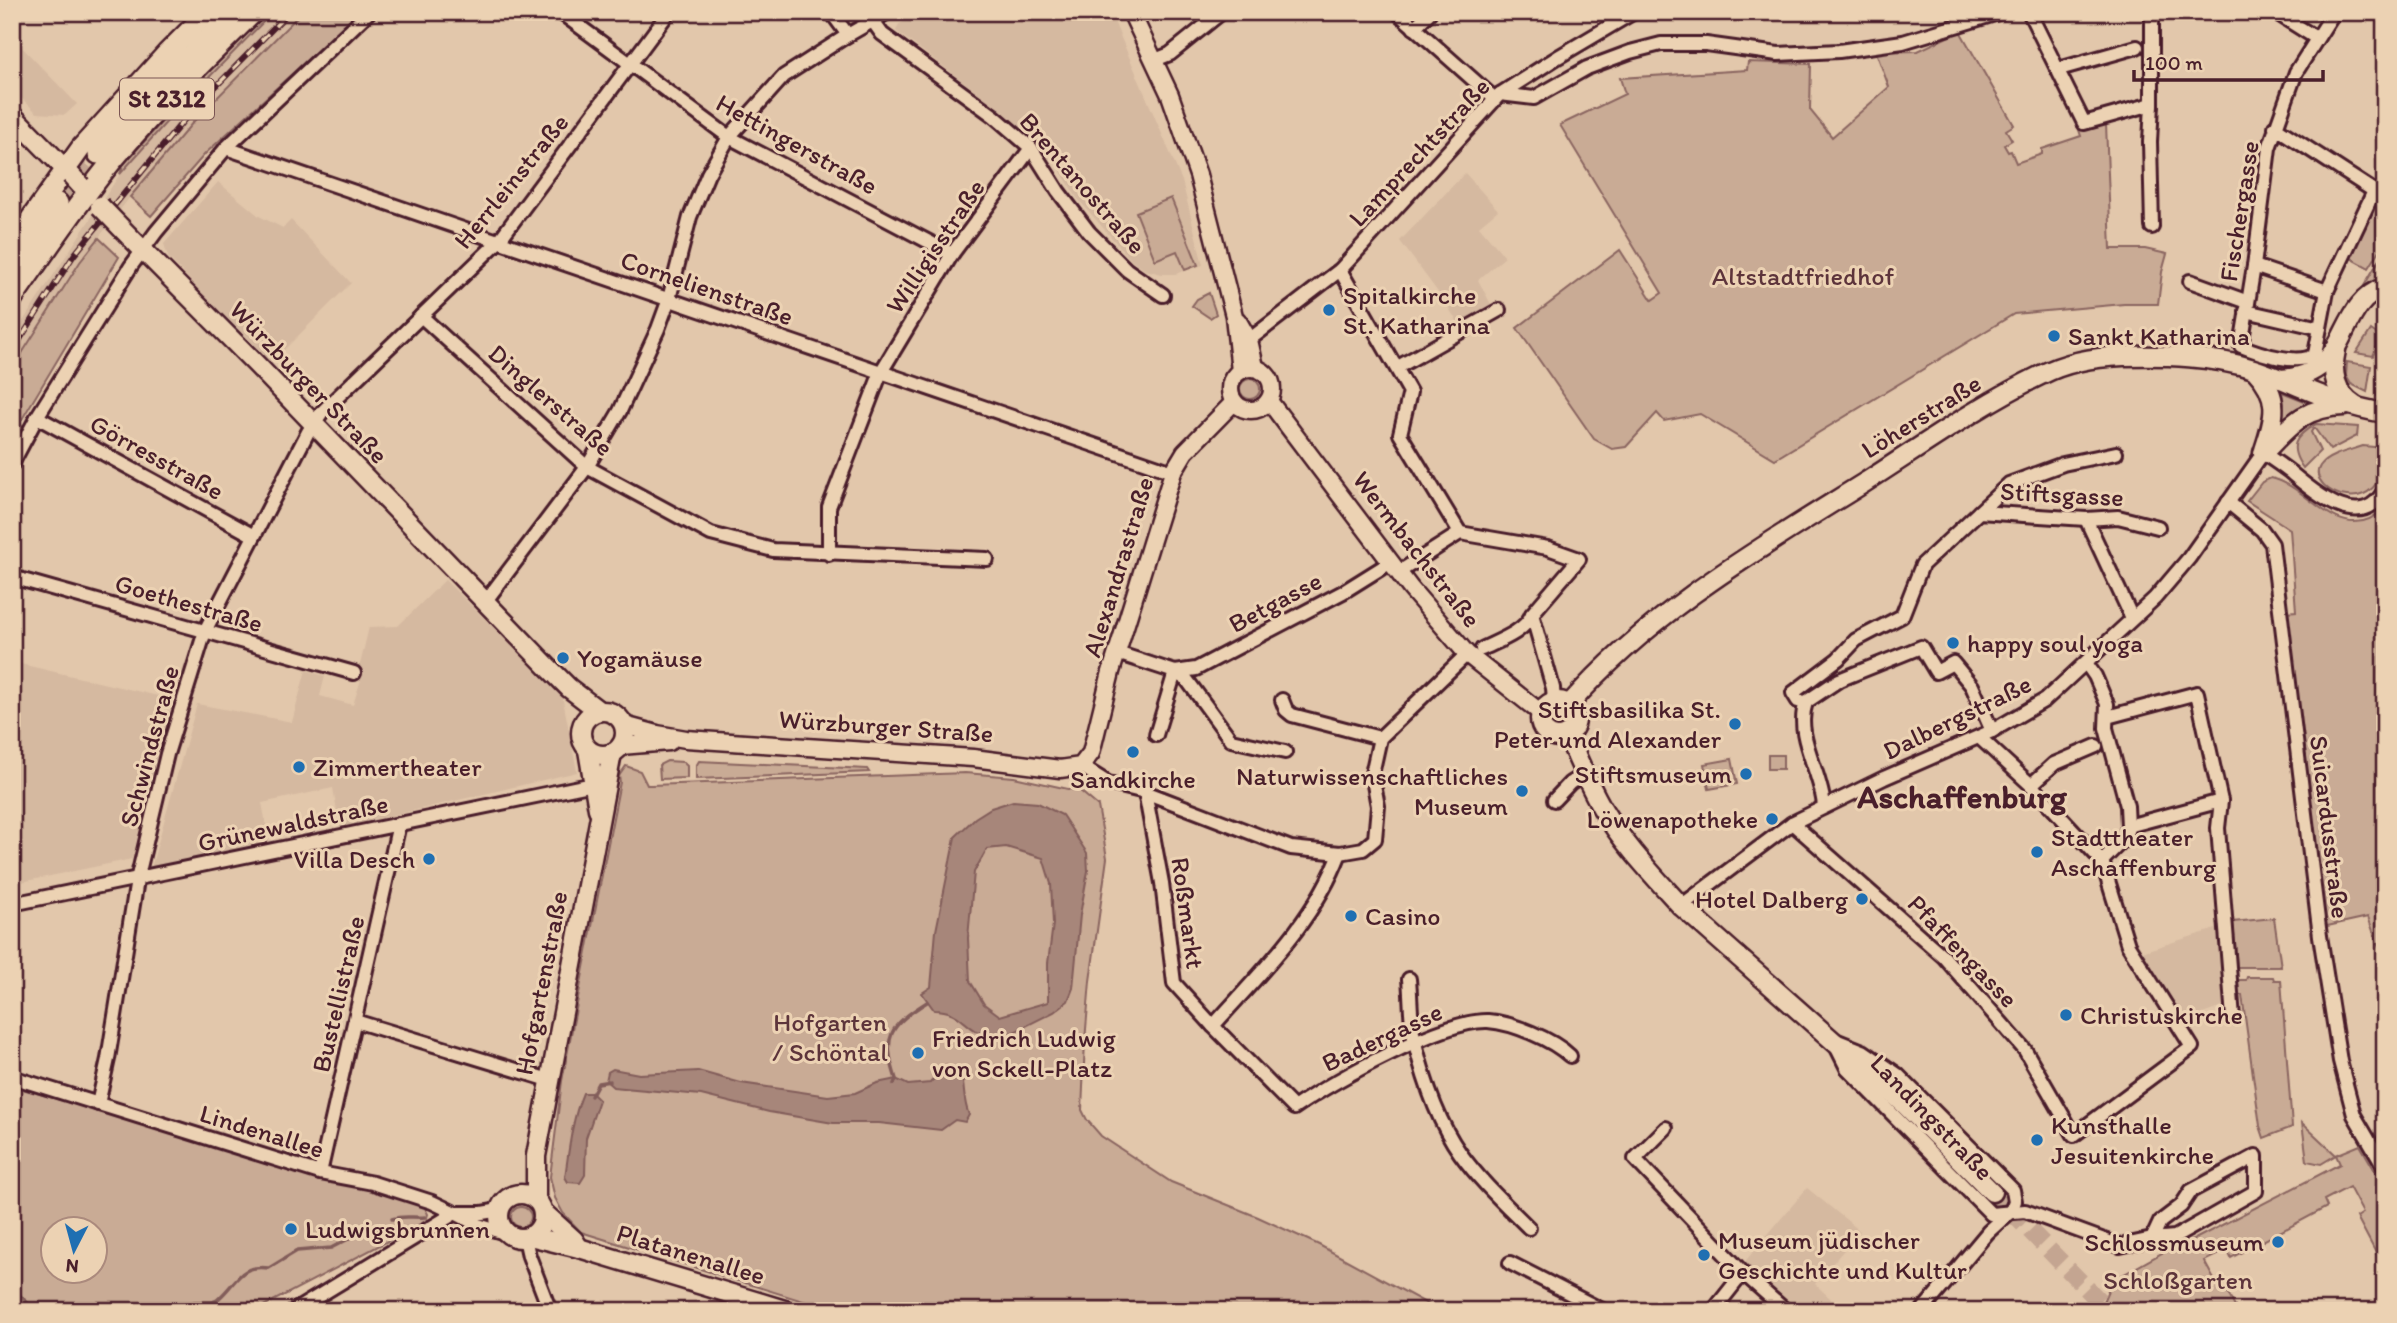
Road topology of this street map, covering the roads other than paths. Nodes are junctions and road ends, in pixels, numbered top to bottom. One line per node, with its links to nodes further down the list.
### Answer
1 (208, 12): 35 (highway, St 2312)
2 (234, 12): 34 (highway)
3 (254, 12): 35 (highway, St 2312)
4 (369, 12): 32 (street)
5 (560, 12): 25 (street, Hettingerstraße)
6 (669, 12): 25 (street, Herrleinstraße)
7 (831, 12): 21 (street)
8 (888, 12): 19 (street)
9 (1131, 12): 24 (street)
10 (1222, 12): 24 (street)
11 (1397, 12): 20 (street)
12 (1430, 12): 20 (street)
13 (1634, 12): 27 (street, Lamprechtstraße)
14 (2002, 12): 27 (street)
15 (2029, 12): 26 (street)
16 (2152, 12): 28 (street)
17 (2275, 12): 22 (street)
18 (2334, 12): 22 (street, Fischergasse)
19 (872, 20): 21 (street); 33 (street, Brentanostraße)
20 (1415, 28): 27 (street)
21 (848, 34): 31 (street)
22 (2316, 38): 30 (street, Fischergasse)
23 (2137, 47): 26 (street)
24 (1155, 60): 57 (street)
25 (629, 65): 31 (street, Hettingerstraße); 38 (street, Herrleinstraße)
26 (2059, 69): 28 (street)
27 (1498, 97): 44 (street, Lamprechtstraße)
28 (2152, 104): 37 (street)
29 (12, 115): 35 (main road, Würzburger Straße)
30 (2275, 127): 42 (street, Fischergasse); 47 (street)
31 (729, 137): 41 (street, Hettingerstraße); 50 (street)
32 (226, 148): 38 (street, Cornelienstraße); 39 (street)
33 (1031, 148): 41 (street, Willigisstraße); 48 (street, Brentanostraße)
34 (98, 154)
35 (81, 186): 39 (main road, Würzburger Straße, bridge); 40 (highway, St 2312); 49 (highway, St 2312)
36 (58, 203): 43 (highway)
37 (2152, 227)
38 (498, 242): 50 (street, Cornelienstraße); 54 (street, Herrleinstraße)
39 (136, 244): 68 (street); 69 (main road, Würzburger Straße)
40 (12, 245)
41 (952, 254): 62 (street, Willigisstraße)
42 (2255, 266): 47 (street); 52 (street, Fischergasse)
43 (12, 269)
44 (1340, 270): 57 (street, Lamprechtstraße); 59 (street)
45 (2190, 281): 52 (street)
46 (2385, 287): 55 (main road)
47 (2327, 291): 56 (street)
48 (1163, 295)
49 (12, 299)
50 (669, 299): 62 (street, Cornelienstraße); 73 (street)
51 (2385, 301): 55 (main road)
52 (2247, 306): 56 (street); 56 (street, Fischergasse)
53 (1499, 310): 59 (street)
54 (421, 316): 69 (street, Herrleinstraße); 73 (street, Dinglerstraße)
55 (2352, 319): 58 (main road)
56 (2320, 328)
57 (1244, 341): 60 (street)
58 (2336, 348): 63 (main road); 66 (main road)
59 (1398, 367): 80 (street)
60 (1247, 369): 64 (street); 65 (street)
61 (2255, 370): 63 (main road, Löherstraße); 71 (main road); 98 (main road, Löherstraße)
62 (881, 373): 74 (street, Cornelienstraße); 82 (street, Willigisstraße)
63 (2280, 379): 66 (main road, Löherstraße)
64 (1269, 401): 65 (street); 84 (street, Wermbachstraße)
65 (1234, 402): 74 (street, Alexandrastraße)
66 (2355, 407): 67 (main road); 71 (main road)
67 (2385, 412)
68 (37, 417): 72 (street); 81 (street, Görresstraße)
69 (314, 424): 81 (street, Schwindstraße); 86 (main road, Würzburger Straße)
70 (2116, 453): 77 (street)
71 (2263, 453): 75 (street); 76 (street, Dalbergstraße)
72 (12, 464)
73 (587, 467): 82 (street, Dinglerstraße); 86 (street)
74 (1173, 472): 91 (street, Alexandrastraße)
75 (2385, 489)
76 (2228, 502): 88 (street, Dalbergstraße); 143 (street, Suicardusstraße)
77 (1979, 512): 78 (street, Stiftsgasse); 97 (street, Stiftsgasse)
78 (2086, 519): 79 (street, Stiftsgasse); 88 (street)
79 (2158, 527)
80 (1460, 533): 84 (street, Betgasse); 87 (street)
81 (254, 536): 89 (street, Schwindstraße)
82 (829, 554): 83 (street, Dinglerstraße)
83 (987, 559)
84 (1395, 567): 90 (street, Wermbachstraße); 93 (street, Betgasse)
85 (12, 577): 89 (street, Goethestraße)
86 (485, 602): 95 (main road, Würzburger Straße)
87 (1531, 614): 90 (street); 98 (street)
88 (2132, 618): 92 (street, Dalbergstraße)
89 (205, 631): 94 (street, Goethestraße); 127 (street, Schwindstraße)
90 (1475, 652): 98 (street, Wermbachstraße); 107 (street)
91 (1117, 653): 93 (street); 113 (street, Alexandrastraße)
92 (2086, 663): 100 (street); 103 (street, Dalbergstraße)
93 (1175, 672): 105 (street); 112 (street)
94 (354, 673)
95 (569, 688): 99 (main road, Würzburger Straße); 101 (main road, Würzburger Straße)
96 (1282, 700): 107 (street)
97 (1806, 702): 103 (street); 120 (street, Stiftsgasse)
98 (1555, 706): 104 (main road); 104 (main road)
99 (599, 711): 101 (main road); 102 (main road)
100 (2107, 718): 109 (street); 119 (street)
101 (582, 724): 111 (main road)
102 (624, 725): 108 (street, Würzburger Straße); 110 (main road)
103 (1992, 731): 106 (street, Dalbergstraße)
104 (1567, 734): 114 (main road)
105 (1156, 735)
106 (1979, 737): 115 (street); 120 (street, Dalbergstraße)
107 (1380, 738): 125 (street)
108 (686, 739): 110 (street, Würzburger Straße); 113 (street, Würzburger Straße)
109 (2104, 745): 115 (street); 124 (street)
110 (616, 749): 111 (main road); 121 (main road, Hofgartenstraße)
111 (588, 750): 121 (main road, Hofgartenstraße)
112 (1285, 752)
113 (1081, 766): 117 (street)
114 (1584, 774): 118 (street); 129 (main road)
115 (2031, 785): 126 (street)
116 (583, 786): 123 (street, Grünewaldstraße)
117 (1145, 792): 125 (street); 133 (street, Roßmarkt)
118 (1553, 800)
119 (2221, 801): 124 (street); 131 (street)
120 (1824, 807): 122 (street, Dalbergstraße)
121 (600, 820): 138 (main road, Hofgartenstraße)
122 (1792, 823): 126 (street, Pfaffengasse); 129 (street, Dalbergstraße)
123 (399, 824): 127 (street, Grünewaldstraße); 132 (street, Bustellistraße)
124 (2128, 826): 126 (street)
125 (1340, 853): 133 (street)
126 (2102, 861)
127 (136, 880): 128 (street, Grünewaldstraße); 139 (street, Schwindstraße)
128 (12, 904)
129 (1681, 906): 134 (main road, Landingstraße)
130 (1409, 979): 135 (street)
131 (2233, 1018)
132 (355, 1021): 138 (street); 144 (street, Bustellistraße)
133 (1213, 1026): 140 (street, Roßmarkt)
134 (1832, 1038): 145 (main road, Landingstraße); 149 (street, Landingstraße); 151 (street, Landingstraße)
135 (1415, 1043): 136 (street, Badergasse); 140 (street, Badergasse); 152 (street)
136 (1570, 1056)
137 (12, 1077): 139 (street, Lindenallee)
138 (549, 1080): 142 (main road, Hofgartenstraße)
139 (98, 1104): 144 (street, Lindenallee)
140 (1294, 1108)
141 (1666, 1128): 158 (street)
142 (536, 1156): 146 (main road, Hofgartenstraße); 147 (main road, Hofgartenstraße)
143 (2385, 1168)
144 (320, 1173): 150 (street, Lindenallee)
145 (1992, 1192)
146 (514, 1196): 147 (main road); 148 (main road)
147 (539, 1206): 154 (main road); 156 (main road, Platanenallee)
148 (500, 1210): 150 (street, Lindenallee); 154 (main road)
149 (2011, 1211): 151 (street); 153 (street); 155 (street)
150 (454, 1213): 154 (street); 159 (street)
151 (1991, 1214): 153 (street, Landingstraße)
152 (1529, 1228)
153 (1988, 1232): 165 (street)
154 (521, 1236): 156 (main road, Platanenallee); 160 (street)
155 (2152, 1239): 155 (street)
156 (579, 1248): 161 (main road, Platanenallee)
157 (1510, 1263): 162 (street)
158 (1743, 1273): 163 (street); 164 (street)
159 (293, 1311)
160 (550, 1311)
161 (788, 1311)
162 (1604, 1311)
163 (1713, 1311)
164 (1786, 1311)
165 (1922, 1311)

